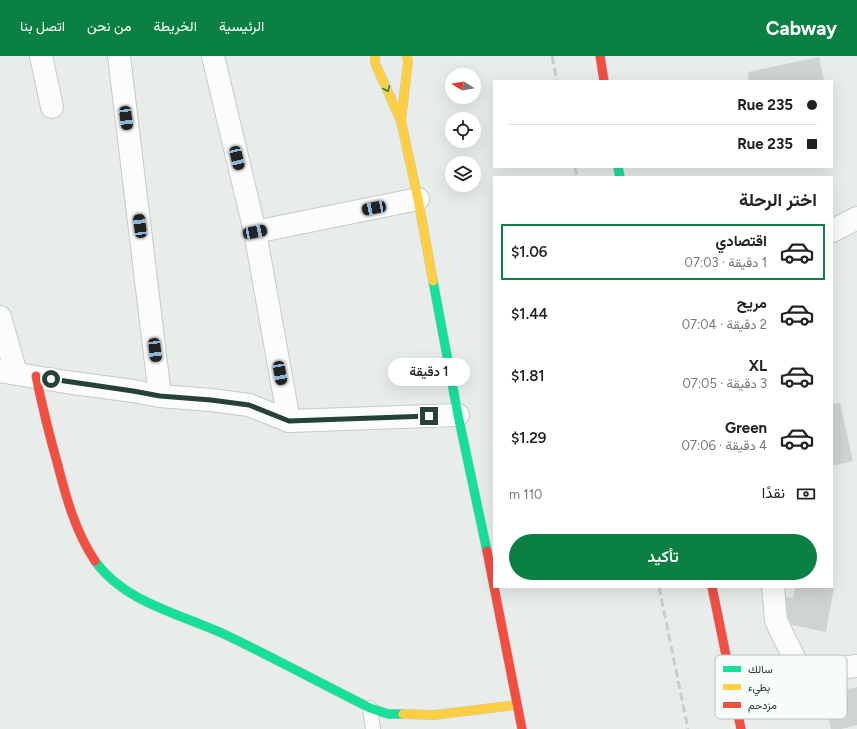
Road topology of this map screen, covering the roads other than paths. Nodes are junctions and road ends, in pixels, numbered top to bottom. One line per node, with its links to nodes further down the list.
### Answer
1 (41, 56): 8 (street)
2 (119, 56): 16 (street)
3 (212, 56): 13 (street)
4 (375, 56): 9 (street, one-way to 9)
5 (407, 56): 9 (street)
6 (600, 56): 7 (street)
7 (604, 80)
8 (52, 107)
9 (401, 121): 10 (street)
10 (418, 199): 13 (street); 17 (street)
11 (857, 218): 12 (street)
12 (833, 230)
13 (255, 232): 18 (street)
14 (0, 317): 15 (street)
15 (17, 373): 16 (street); 28 (street)
16 (160, 396): 18 (street)
17 (458, 415): 18 (street); 19 (street)
18 (289, 421)
19 (493, 584)
20 (494, 588): 27 (street)
21 (712, 588): 23 (street)
22 (774, 588): 24 (street)
23 (726, 655)
24 (793, 655)
25 (857, 665): 26 (street)
26 (847, 666)
27 (516, 705): 28 (street); 31 (street)
28 (370, 708): 30 (lane)
29 (739, 719): 32 (street)
30 (373, 729)
31 (522, 729)
32 (741, 729)

